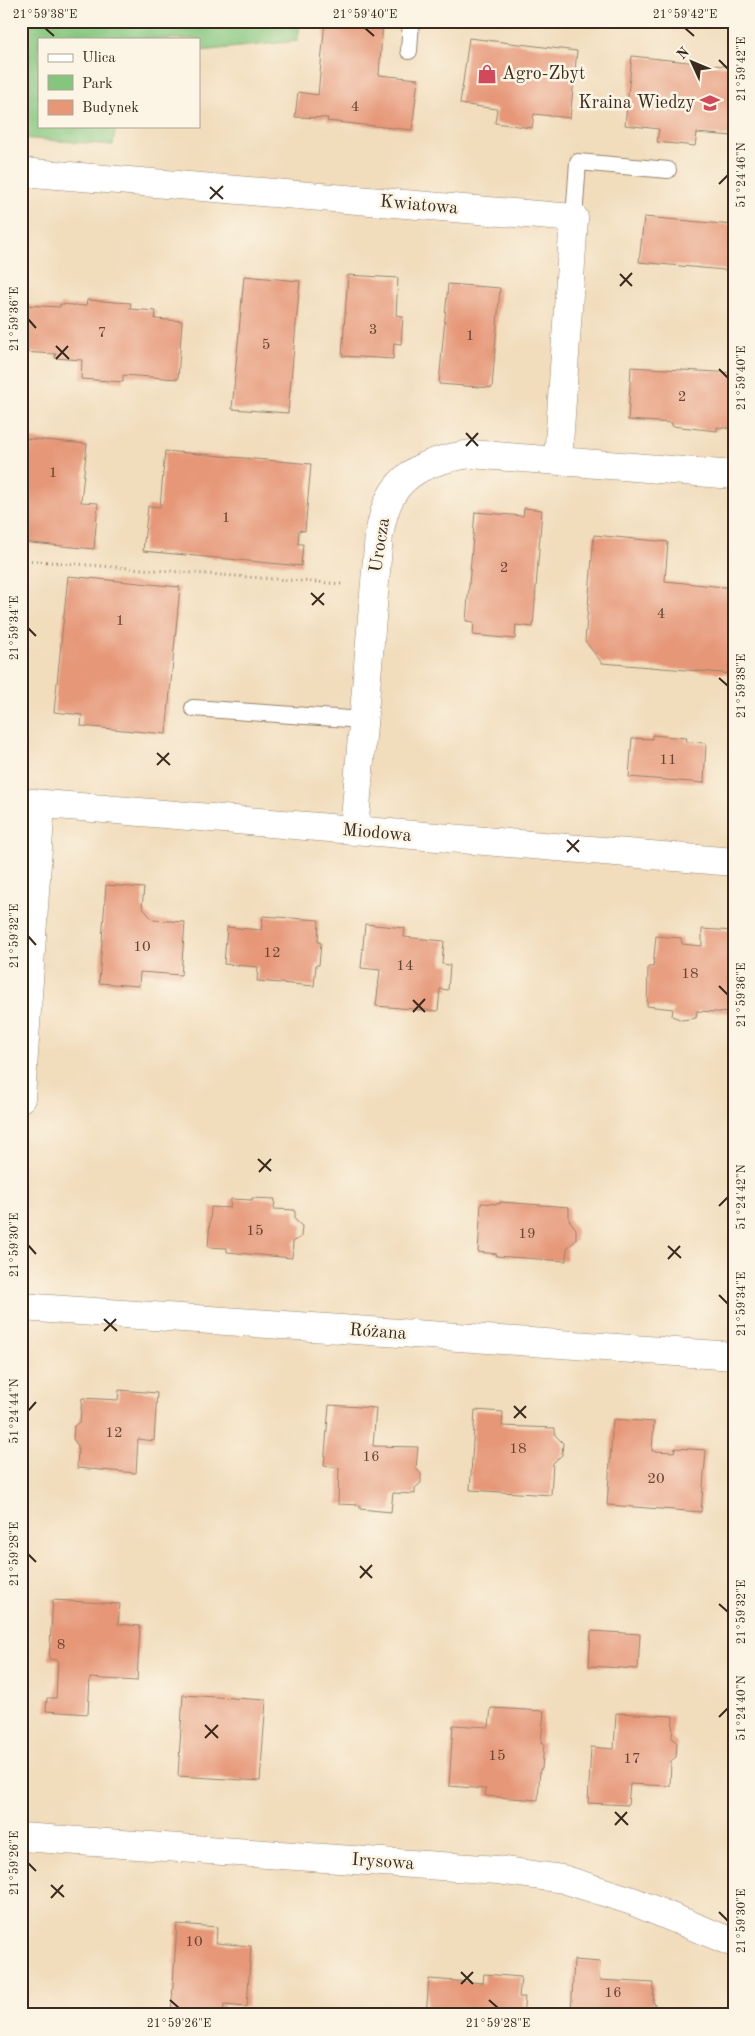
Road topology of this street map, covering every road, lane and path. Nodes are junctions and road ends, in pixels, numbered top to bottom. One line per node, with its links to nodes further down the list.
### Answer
1 (411, 21): 2 (lane)
2 (409, 50)
3 (668, 170): 5 (lane)
4 (21, 172): 5 (street, Kwiatowa)
5 (574, 218): 6 (street)
6 (558, 460): 7 (street, Urocza); 11 (street, Urocza)
7 (734, 475)
8 (21, 560): 9 (path)
9 (351, 585)
10 (193, 708): 11 (lane)
11 (363, 720): 13 (street, Urocza)
12 (31, 803): 13 (street, Miodowa); 15 (street)
13 (354, 831): 14 (street, Miodowa)
14 (734, 862)
15 (21, 1098)
16 (21, 1307): 17 (street, Różana)
17 (734, 1356)
18 (21, 1837): 19 (street, Irysowa)
19 (734, 1943)

